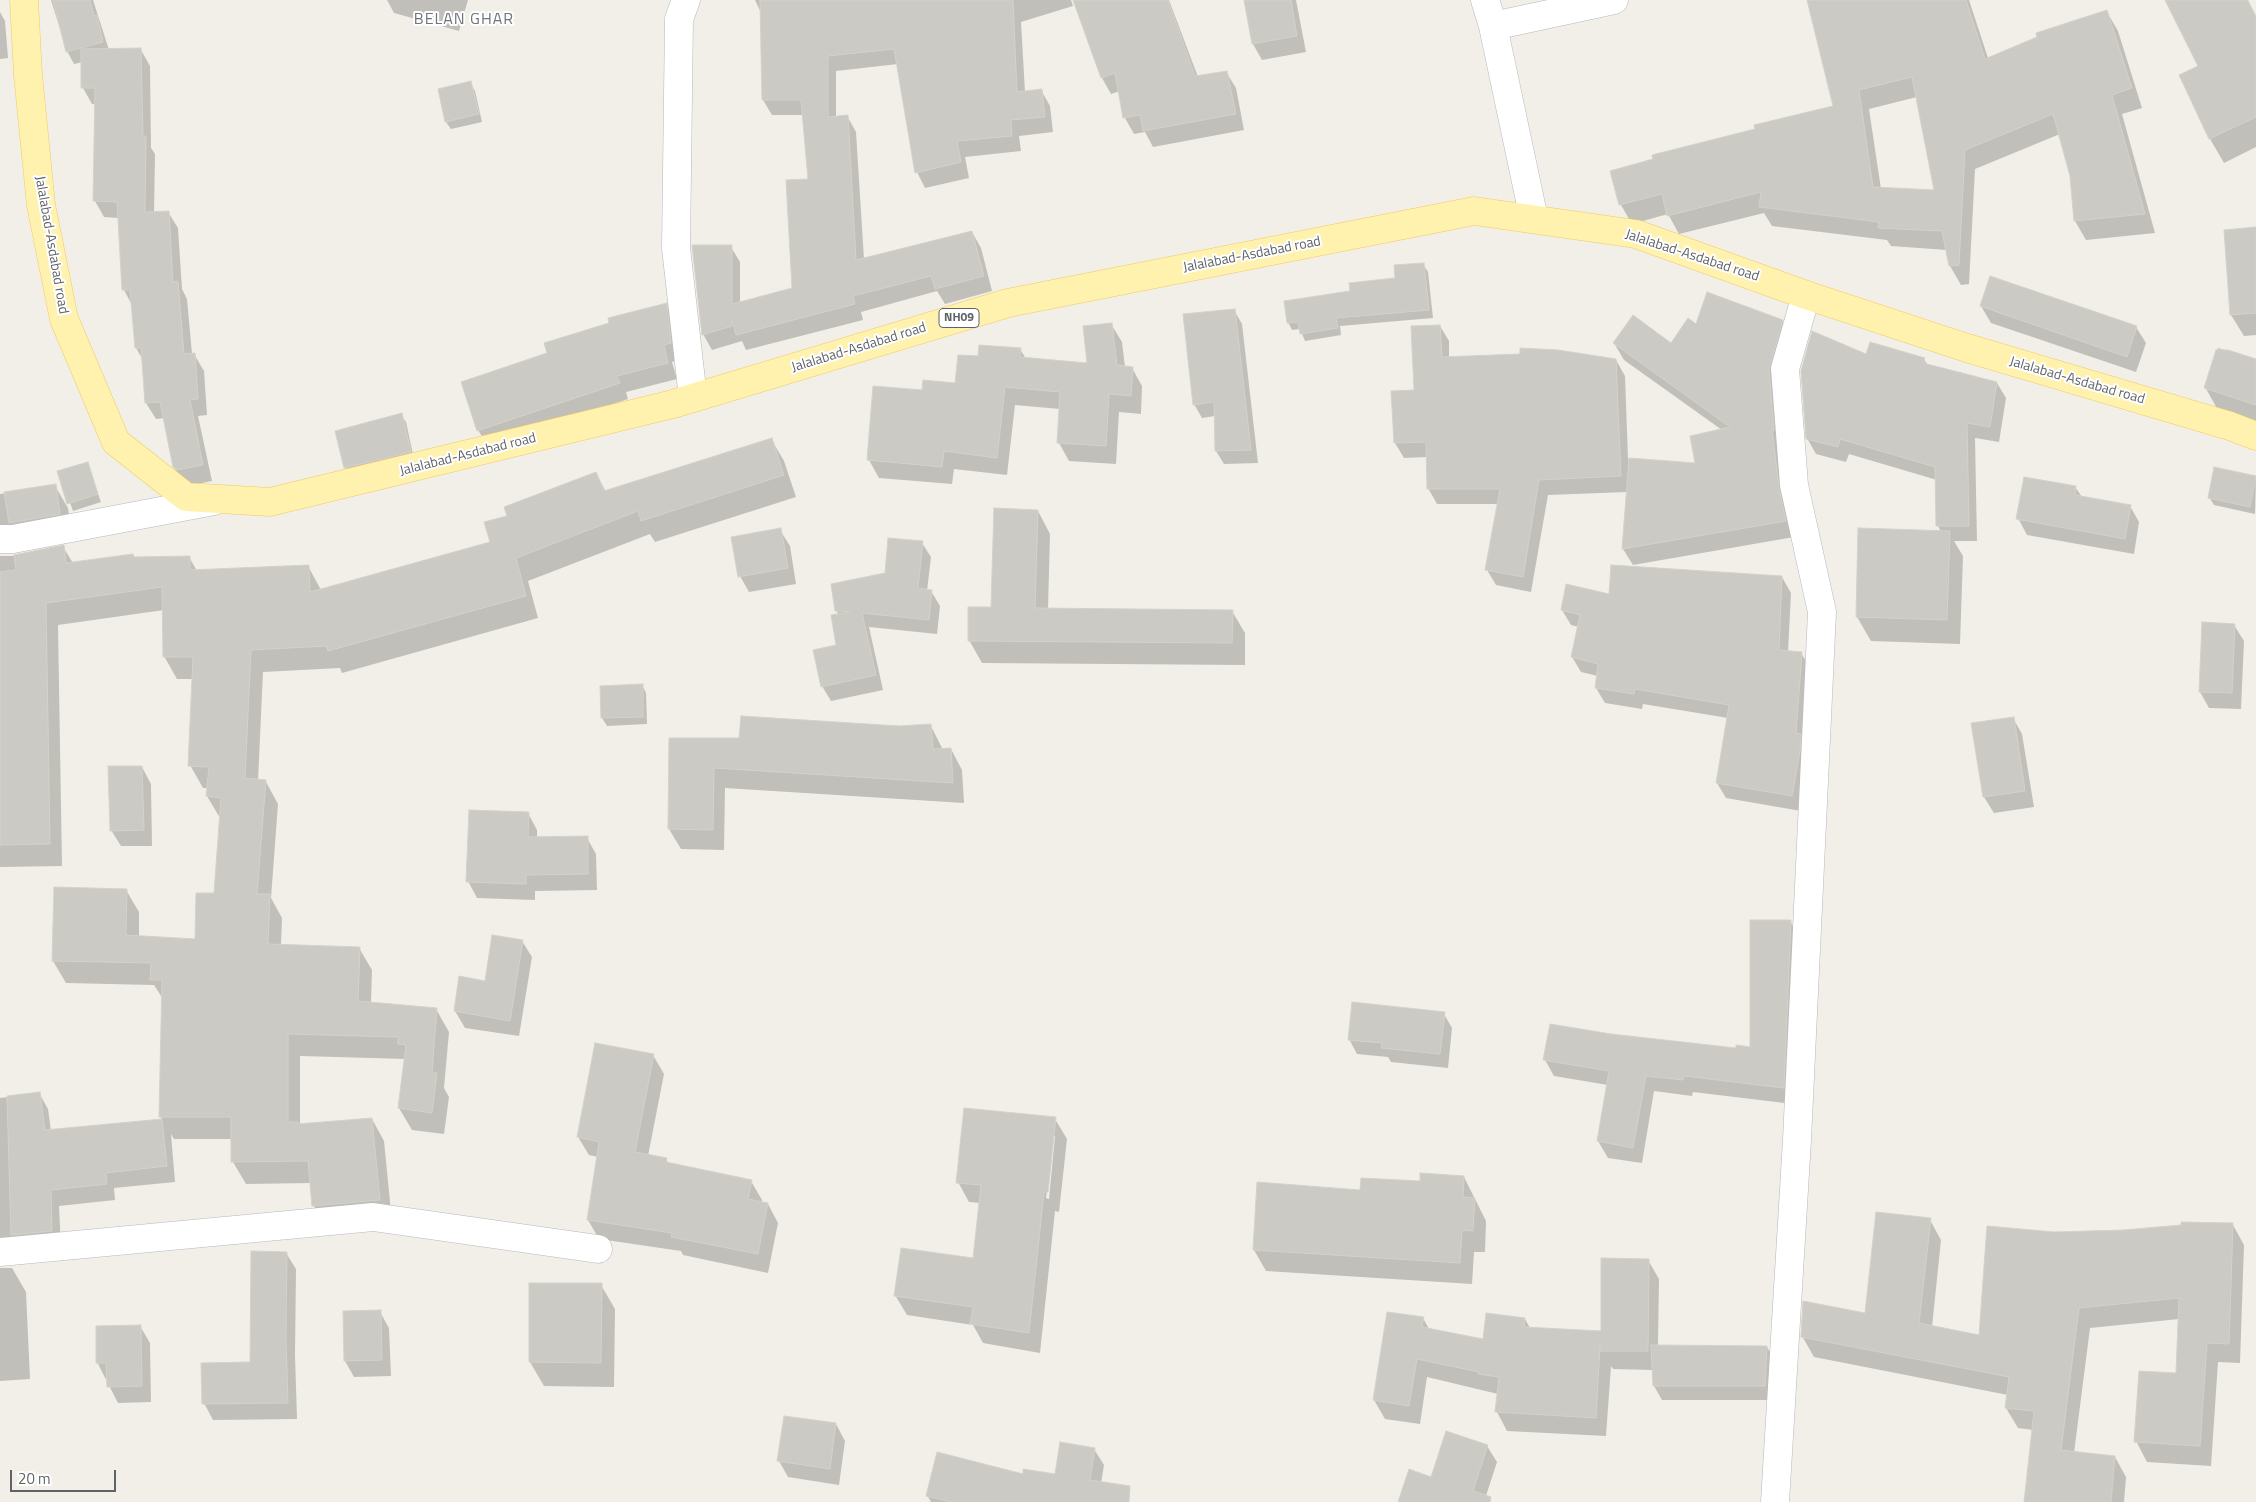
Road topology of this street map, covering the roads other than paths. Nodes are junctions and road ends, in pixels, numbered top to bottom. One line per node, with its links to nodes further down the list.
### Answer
1 (24, 0): 10 (main road, Jalalabad-Asdabad road / NH09)
2 (686, 0): 8 (street)
3 (1485, 0): 5 (street)
4 (1614, 0): 5 (street)
5 (1493, 26): 6 (street)
6 (1534, 220): 7 (main road, Jalalabad-Asdabad road / NH09); 8 (main road, Jalalabad-Asdabad road / NH09)
7 (1806, 294): 9 (main road, Jalalabad-Asdabad road / NH09); 14 (street)
8 (693, 398): 10 (main road, Jalalabad-Asdabad road / NH09)
9 (2256, 436)
10 (225, 499): 11 (street)
11 (0, 539)
12 (598, 1249): 13 (street)
13 (0, 1252)
14 (1775, 1502)

